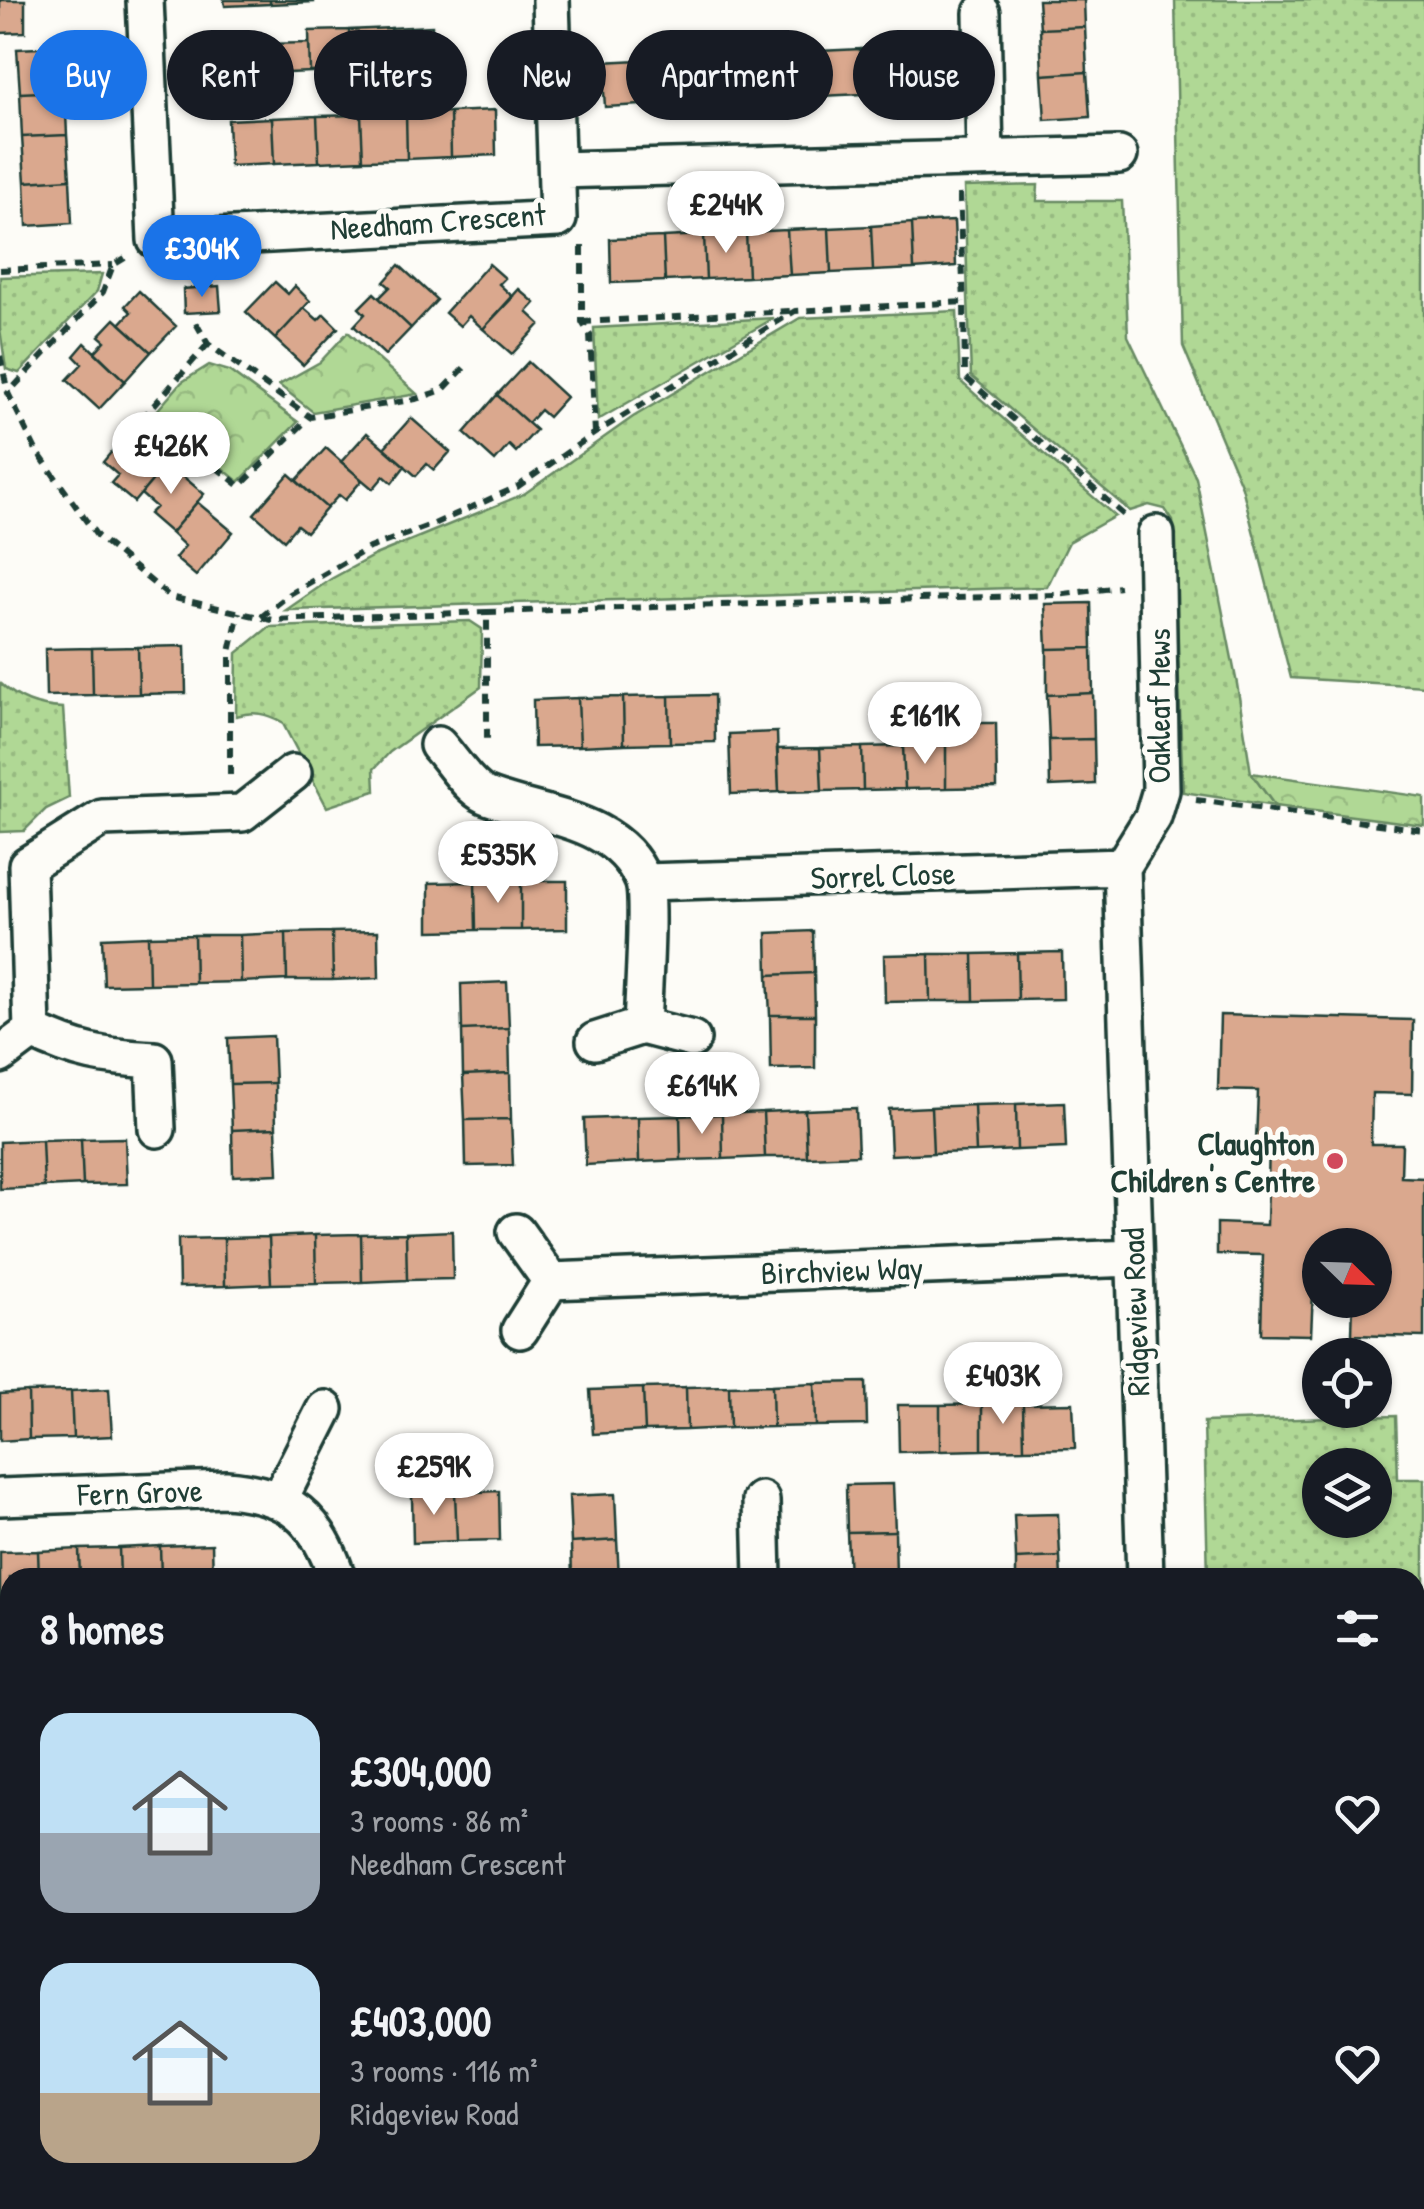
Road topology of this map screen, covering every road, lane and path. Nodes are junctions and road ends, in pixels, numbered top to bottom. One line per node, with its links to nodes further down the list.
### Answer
1 (145, 0): 7 (street)
2 (551, 0): 6 (street)
3 (982, 13): 5 (street)
4 (1119, 155): 5 (street)
5 (971, 159): 6 (street); 10 (path)
6 (569, 170): 7 (street, Needham Crescent); 12 (path)
7 (156, 240): 8 (path)
8 (113, 265): 9 (path); 17 (path)
9 (0, 270)
10 (964, 302): 11 (path); 20 (path)
11 (795, 311): 12 (path); 19 (path)
12 (582, 322): 19 (path)
13 (196, 324): 14 (path)
14 (208, 344): 18 (path); 18 (path)
15 (0, 356): 17 (path)
16 (464, 368): 18 (path)
17 (8, 392): 22 (path)
18 (310, 417)
19 (595, 433): 24 (path)
20 (1156, 534): 21 (street, Oakleaf Mews)
21 (1156, 582): 23 (path); 28 (street, Oakleaf Mews)
22 (238, 612): 24 (path); 29 (path)
23 (487, 612): 24 (path); 27 (path)
24 (261, 617)
25 (438, 744): 27 (street)
26 (292, 774): 29 (street)
27 (481, 794): 33 (street)
28 (1160, 795): 30 (path); 32 (street, Oakleaf Mews)
29 (230, 814): 31 (street)
30 (1424, 830)
31 (14, 865): 35 (street)
32 (1122, 867): 33 (street, Sorrel Close); 41 (street, Ridgeview Road)
33 (645, 882): 34 (street)
34 (642, 1026): 36 (street); 37 (street)
35 (32, 1030): 38 (street); 39 (street)
36 (692, 1039)
37 (596, 1041)
38 (0, 1055)
39 (157, 1129)
40 (516, 1232): 42 (street)
41 (1133, 1258): 42 (street, Birchview Way); 50 (street, Ridgeview Road)
42 (551, 1281): 43 (street)
43 (520, 1330)
44 (325, 1409): 46 (street)
45 (0, 1497): 46 (street, Fern Grove)
46 (279, 1500): 48 (street, Fern Grove)
47 (761, 1500): 49 (street)
48 (335, 1568)
49 (763, 1568)
50 (1145, 1568)

